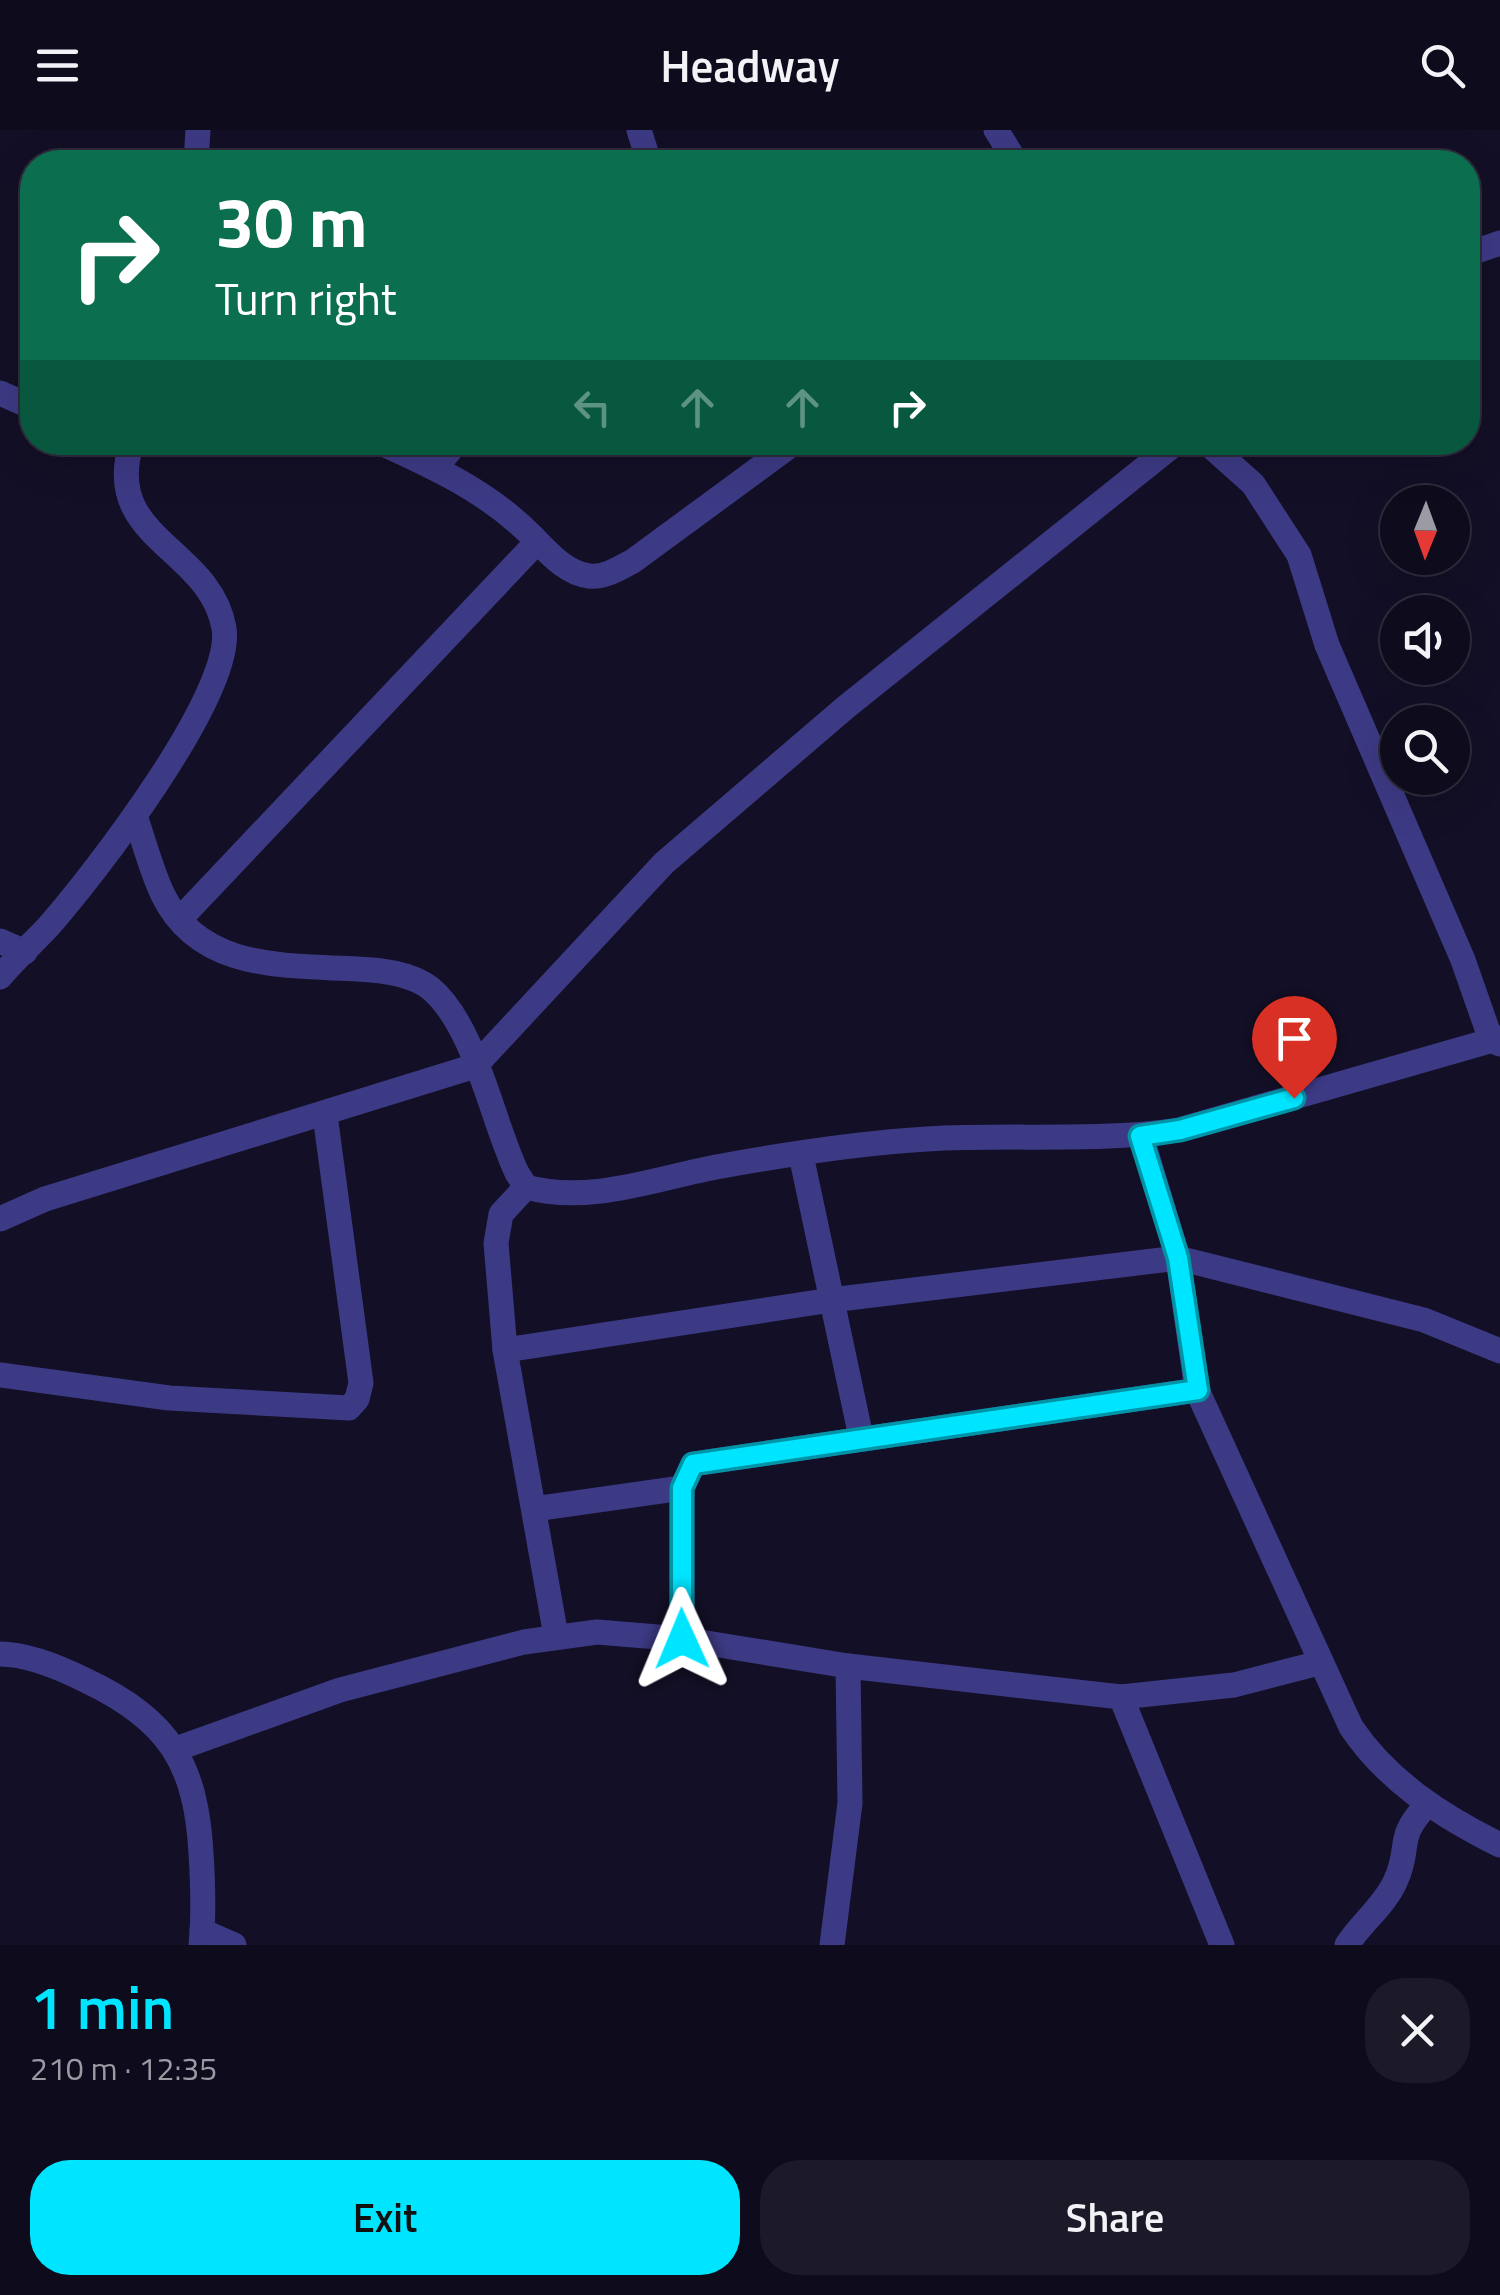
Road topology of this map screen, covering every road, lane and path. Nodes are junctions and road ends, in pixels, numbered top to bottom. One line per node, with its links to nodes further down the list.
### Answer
1 (126, 455): 9 (street)
2 (408, 455): 7 (street)
3 (446, 455): 7 (street)
4 (775, 455): 8 (street)
5 (1155, 455): 15 (street)
6 (1220, 455): 14 (street)
7 (436, 468): 8 (street)
8 (538, 542): 10 (street)
9 (136, 816): 10 (street); 12 (street)
10 (180, 918): 15 (street)
11 (0, 941): 12 (street)
12 (25, 952): 13 (street)
13 (0, 977)
14 (1497, 1041): 17 (street)
15 (475, 1066): 16 (street); 19 (street)
16 (325, 1114): 20 (street); 25 (street)
17 (1140, 1136): 18 (street); 21 (street)
18 (801, 1155): 19 (street); 22 (street)
19 (526, 1188): 23 (street)
20 (0, 1219)
21 (1178, 1258): 22 (street); 24 (street); 26 (street)
22 (831, 1300): 23 (street); 27 (street)
23 (505, 1350): 29 (street)
24 (1500, 1352)
25 (0, 1375)
26 (1198, 1390): 27 (street); 33 (street)
27 (861, 1437): 28 (street)
28 (682, 1488): 29 (street); 31 (street)
29 (534, 1509): 30 (street)
30 (556, 1636): 31 (street); 36 (street)
31 (682, 1639): 34 (street)
32 (0, 1654): 36 (street)
33 (1319, 1663): 35 (street); 37 (street)
34 (848, 1666): 35 (street); 41 (street)
35 (1121, 1697): 42 (street)
36 (176, 1749): 39 (street)
37 (1428, 1804): 38 (street); 43 (street)
38 (1500, 1846)
39 (201, 1938): 40 (street)
40 (234, 1945)
41 (832, 1945)
42 (1222, 1945)
43 (1347, 1945)

